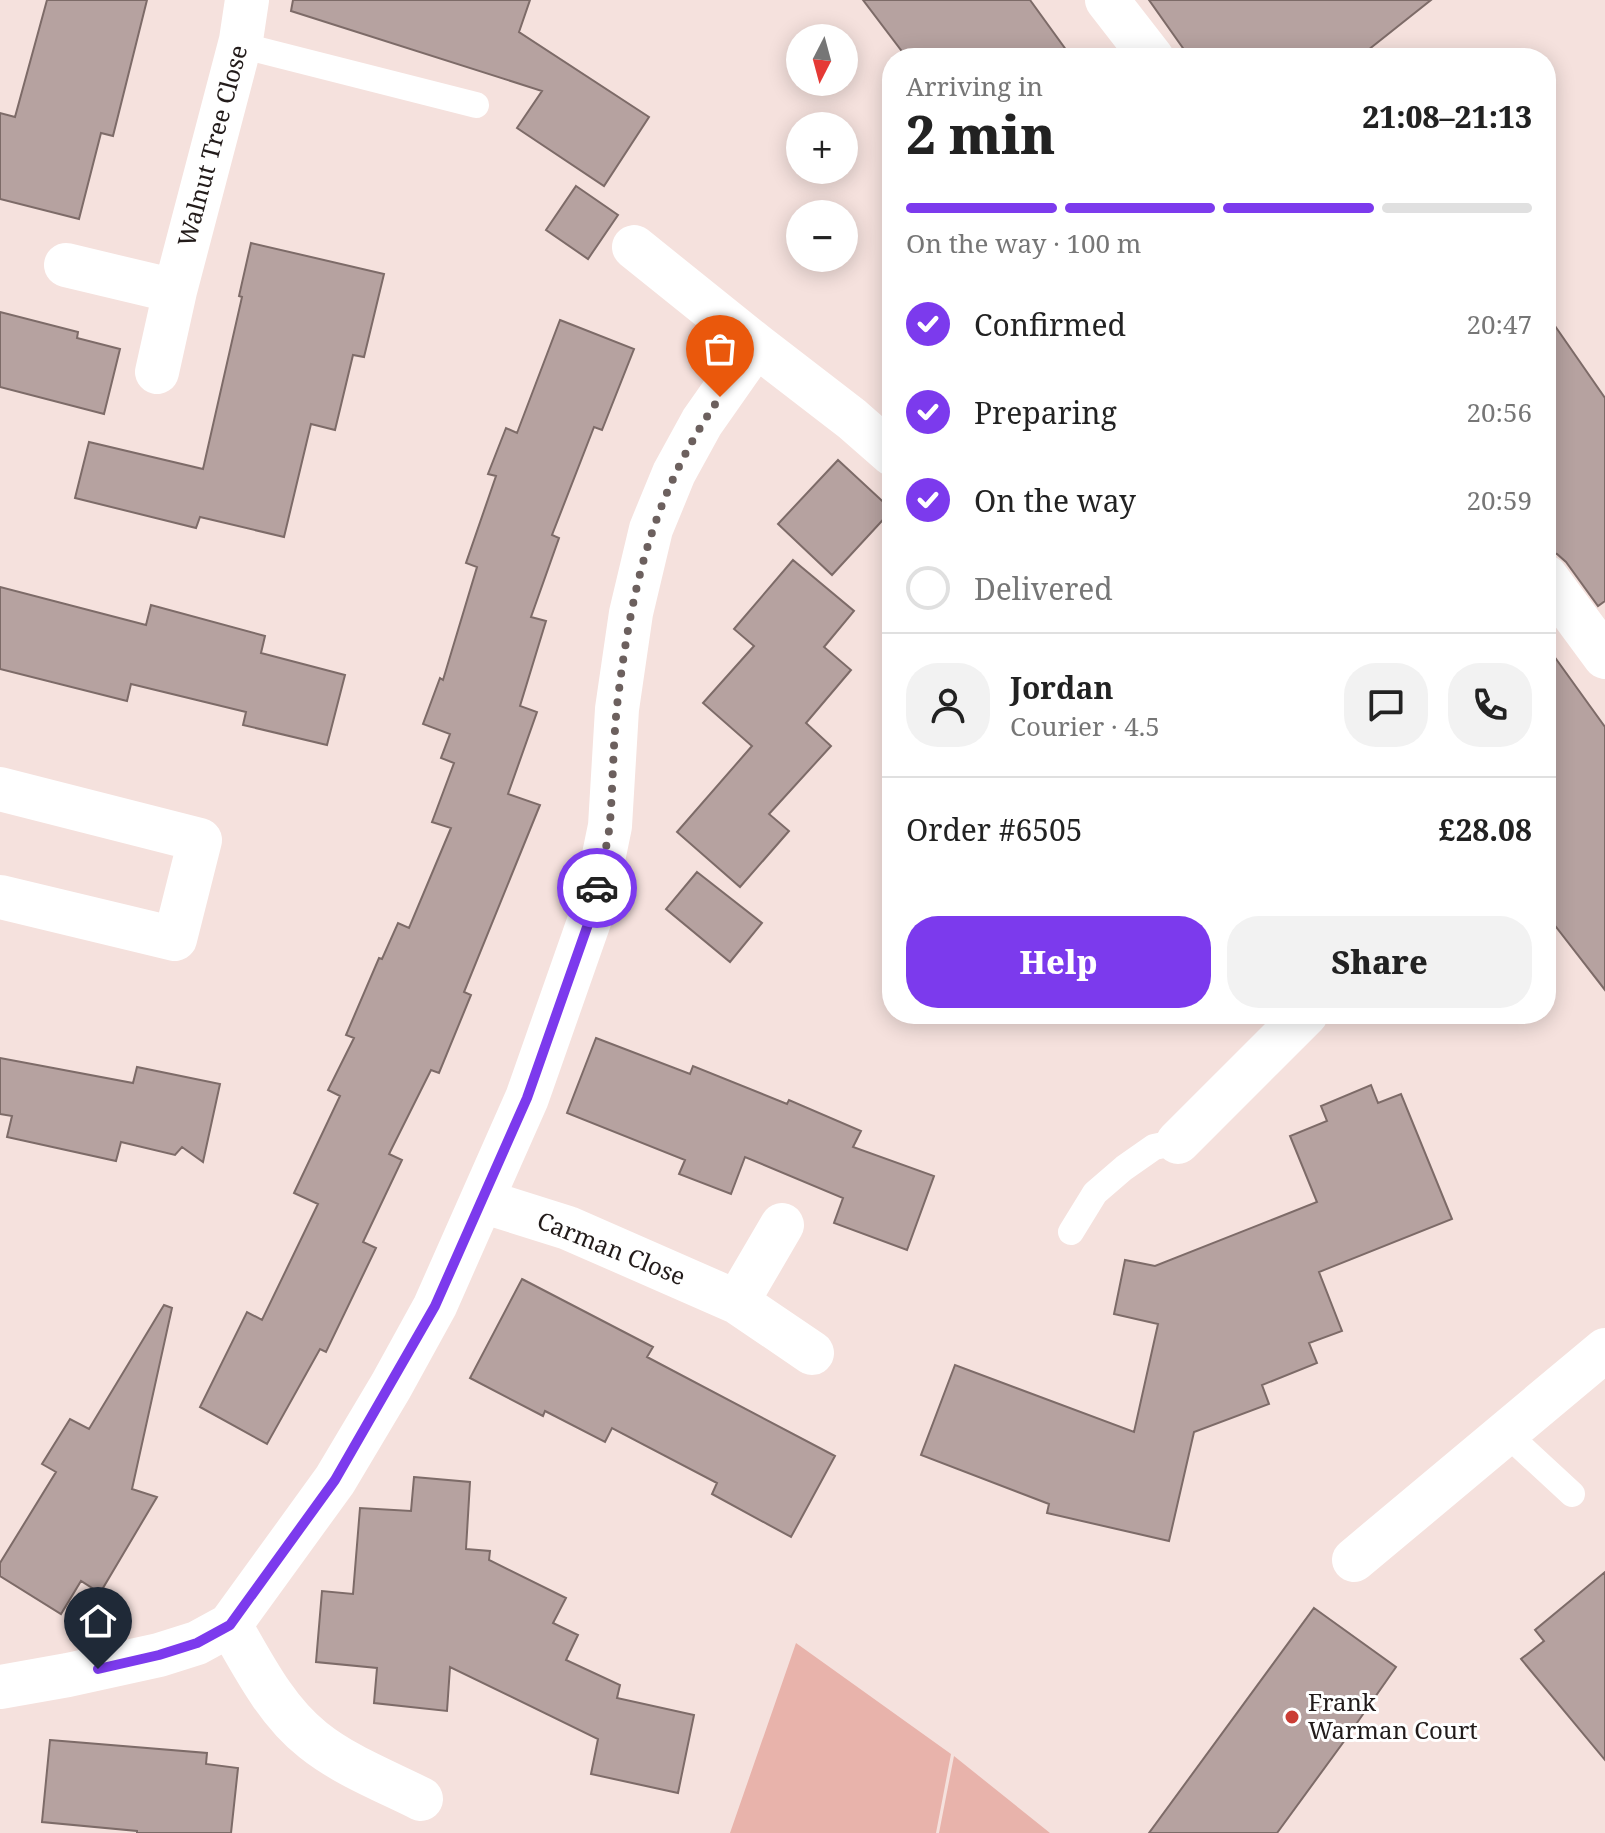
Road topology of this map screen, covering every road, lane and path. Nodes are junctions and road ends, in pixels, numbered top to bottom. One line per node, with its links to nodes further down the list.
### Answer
1 (247, 0): 3 (street, Walnut Tree Close)
2 (1107, 0): 4 (street)
3 (240, 45): 5 (lane); 8 (street, Walnut Tree Close)
4 (1144, 48)
5 (476, 105)
6 (634, 247): 9 (street)
7 (66, 265): 8 (street)
8 (175, 291): 10 (street, Walnut Tree Close)
9 (756, 345): 11 (street); 18 (street)
10 (157, 372)
11 (882, 445)
12 (1556, 591): 13 (street)
13 (1605, 657)
14 (0, 789): 15 (street)
15 (0, 897)
16 (1296, 1024): 17 (street)
17 (1178, 1142): 20 (lane)
18 (482, 1201): 21 (street, Carman Close); 27 (street)
19 (782, 1225): 21 (street)
20 (1071, 1232)
21 (737, 1302): 23 (street, Carman Close)
22 (1605, 1350): 24 (street)
23 (812, 1353)
24 (1506, 1433): 25 (lane); 26 (street)
25 (1572, 1494)
26 (1354, 1560)
27 (230, 1625): 28 (street); 29 (street)
28 (0, 1687)
29 (421, 1799)

